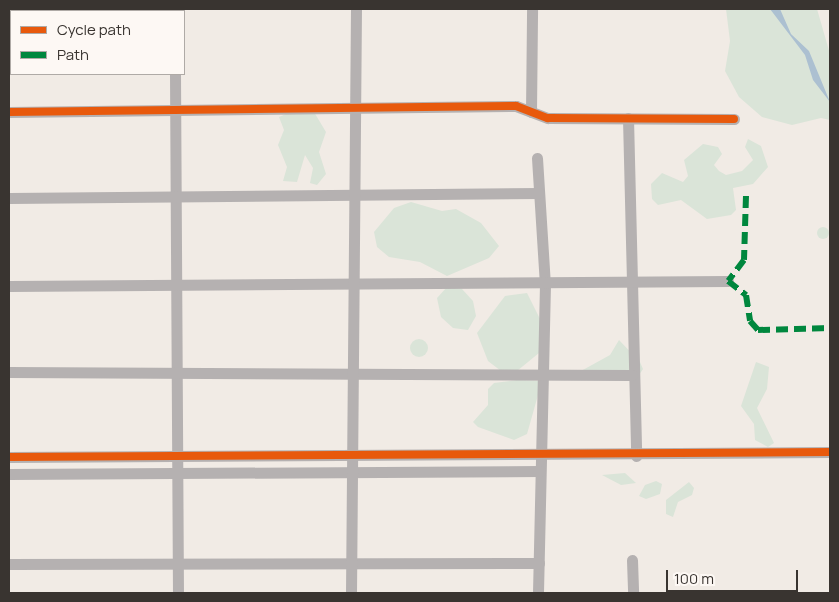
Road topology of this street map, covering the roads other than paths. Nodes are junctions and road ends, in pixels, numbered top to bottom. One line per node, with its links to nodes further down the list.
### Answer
1 (356, 9): 4 (street)
2 (532, 9): 7 (street)
3 (175, 75): 5 (street)
4 (356, 108): 5 (street); 7 (street); 11 (street)
5 (175, 110): 6 (street); 13 (street)
6 (9, 112)
7 (531, 112): 8 (street)
8 (628, 118): 9 (street); 16 (street)
9 (734, 119)
10 (537, 158): 12 (street)
11 (356, 191): 12 (street); 13 (street); 17 (street)
12 (539, 193): 18 (street)
13 (174, 197): 14 (street); 19 (street)
14 (9, 198)
15 (728, 280): 16 (street)
16 (629, 283): 18 (street); 25 (street)
17 (356, 284): 18 (street); 19 (street); 23 (street)
18 (545, 284): 24 (street)
19 (175, 285): 20 (street); 21 (street)
20 (9, 286)
21 (175, 371): 22 (street); 23 (street); 31 (street)
22 (9, 372)
23 (353, 374): 24 (street); 27 (street)
24 (543, 375): 25 (street); 28 (street)
25 (632, 375): 29 (street)
26 (830, 452): 29 (street)
27 (351, 456): 28 (street); 31 (street); 33 (street)
28 (541, 456): 29 (street); 32 (street)
29 (636, 456)
30 (9, 457): 31 (street)
31 (175, 458): 34 (street)
32 (540, 471): 33 (street); 37 (street)
33 (351, 472): 34 (street); 40 (street)
34 (176, 473): 35 (street); 39 (street)
35 (9, 474)
36 (632, 560): 44 (street)
37 (539, 563): 40 (street); 43 (street)
38 (9, 564): 39 (street)
39 (178, 564): 40 (street); 41 (street)
40 (351, 564): 42 (street)
41 (178, 593)
42 (351, 593)
43 (538, 593)
44 (633, 593)

